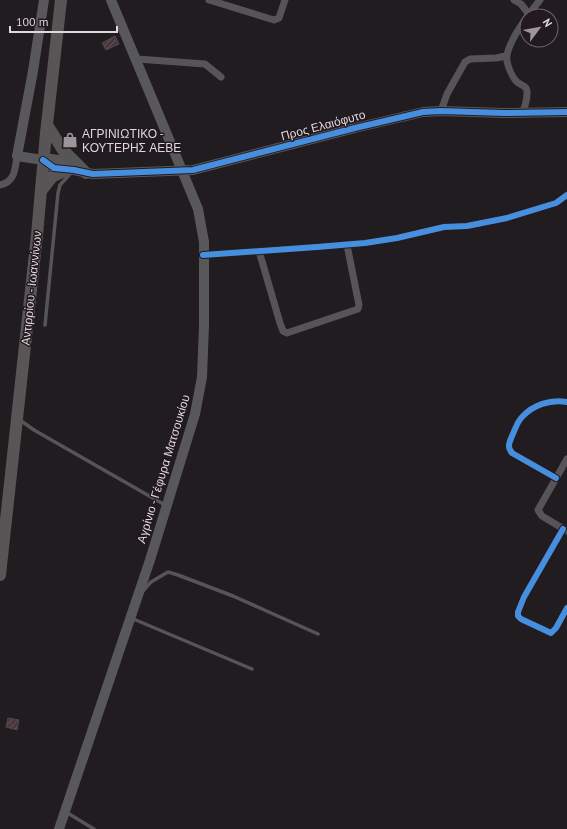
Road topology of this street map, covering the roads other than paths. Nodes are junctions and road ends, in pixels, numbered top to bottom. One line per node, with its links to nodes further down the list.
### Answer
1 (44, 0): 18 (main road)
2 (62, 0): 17 (main road, Αντιρρίου - Ιωαννίνων)
3 (111, 0): 12 (main road, Αγρίνιο - Γέφυρα Ματσουκίου)
4 (209, 0): 5 (street)
5 (285, 0)
6 (514, 0): 8 (street)
7 (540, 0): 9 (street)
8 (524, 8)
9 (533, 8)
10 (519, 29): 11 (street)
11 (506, 56): 14 (street); 15 (street)
12 (137, 60): 13 (street); 21 (main road, Αγρίνιο - Γέφυρα Ματσουκίου)
13 (221, 77)
14 (441, 111): 15 (main road, Προς Ελαιόφυτο); 21 (main road, Προς Ελαιόφυτο)
15 (523, 112): 16 (main road, Προς Ελαιόφυτο)
16 (567, 112)
17 (47, 125): 19 (main road, Αντιρρίου - Ιωαννίνων); 20 (main road)
18 (17, 156): 19 (main road, Προς Ελαιόφυτο); 22 (street)
19 (43, 160): 20 (main road, Προς Ελαιόφυτο); 23 (main road, Αντιρρίου - Ιωαννίνων)
20 (75, 171): 21 (main road, Προς Ελαιόφυτο); 23 (main road); 28 (lane)
21 (182, 171): 27 (main road, Αγρίνιο - Γέφυρα Ματσουκίου)
22 (0, 185)
23 (41, 191): 30 (main road, Αντιρρίου - Ιωαννίνων)
24 (567, 195): 25 (street)
25 (347, 244): 26 (street); 26 (street)
26 (259, 251): 27 (street)
27 (203, 255): 33 (main road, Αγρίνιο - Γέφυρα Ματσουκίου)
28 (45, 325)
29 (567, 402): 32 (street)
30 (18, 418): 33 (lane); 35 (main road, Αντιρρίου - Ιωαννίνων)
31 (567, 459): 32 (street)
32 (556, 478): 34 (street)
33 (167, 507): 36 (main road, Αγρίνιο - Γέφυρα Ματσουκίου)
34 (565, 530): 37 (street)
35 (0, 576)
36 (137, 597): 38 (main road, Αγρίνιο - Γέφυρα Ματσουκίου); 39 (lane)
37 (567, 608)
38 (130, 618): 40 (lane); 41 (main road, Αγρίνιο - Γέφυρα Ματσουκίου)
39 (318, 634)
40 (252, 669)
41 (65, 812): 42 (main road, Αγρίνιο - Γέφυρα Ματσουκίου); 43 (lane)
42 (59, 829)
43 (94, 829)

